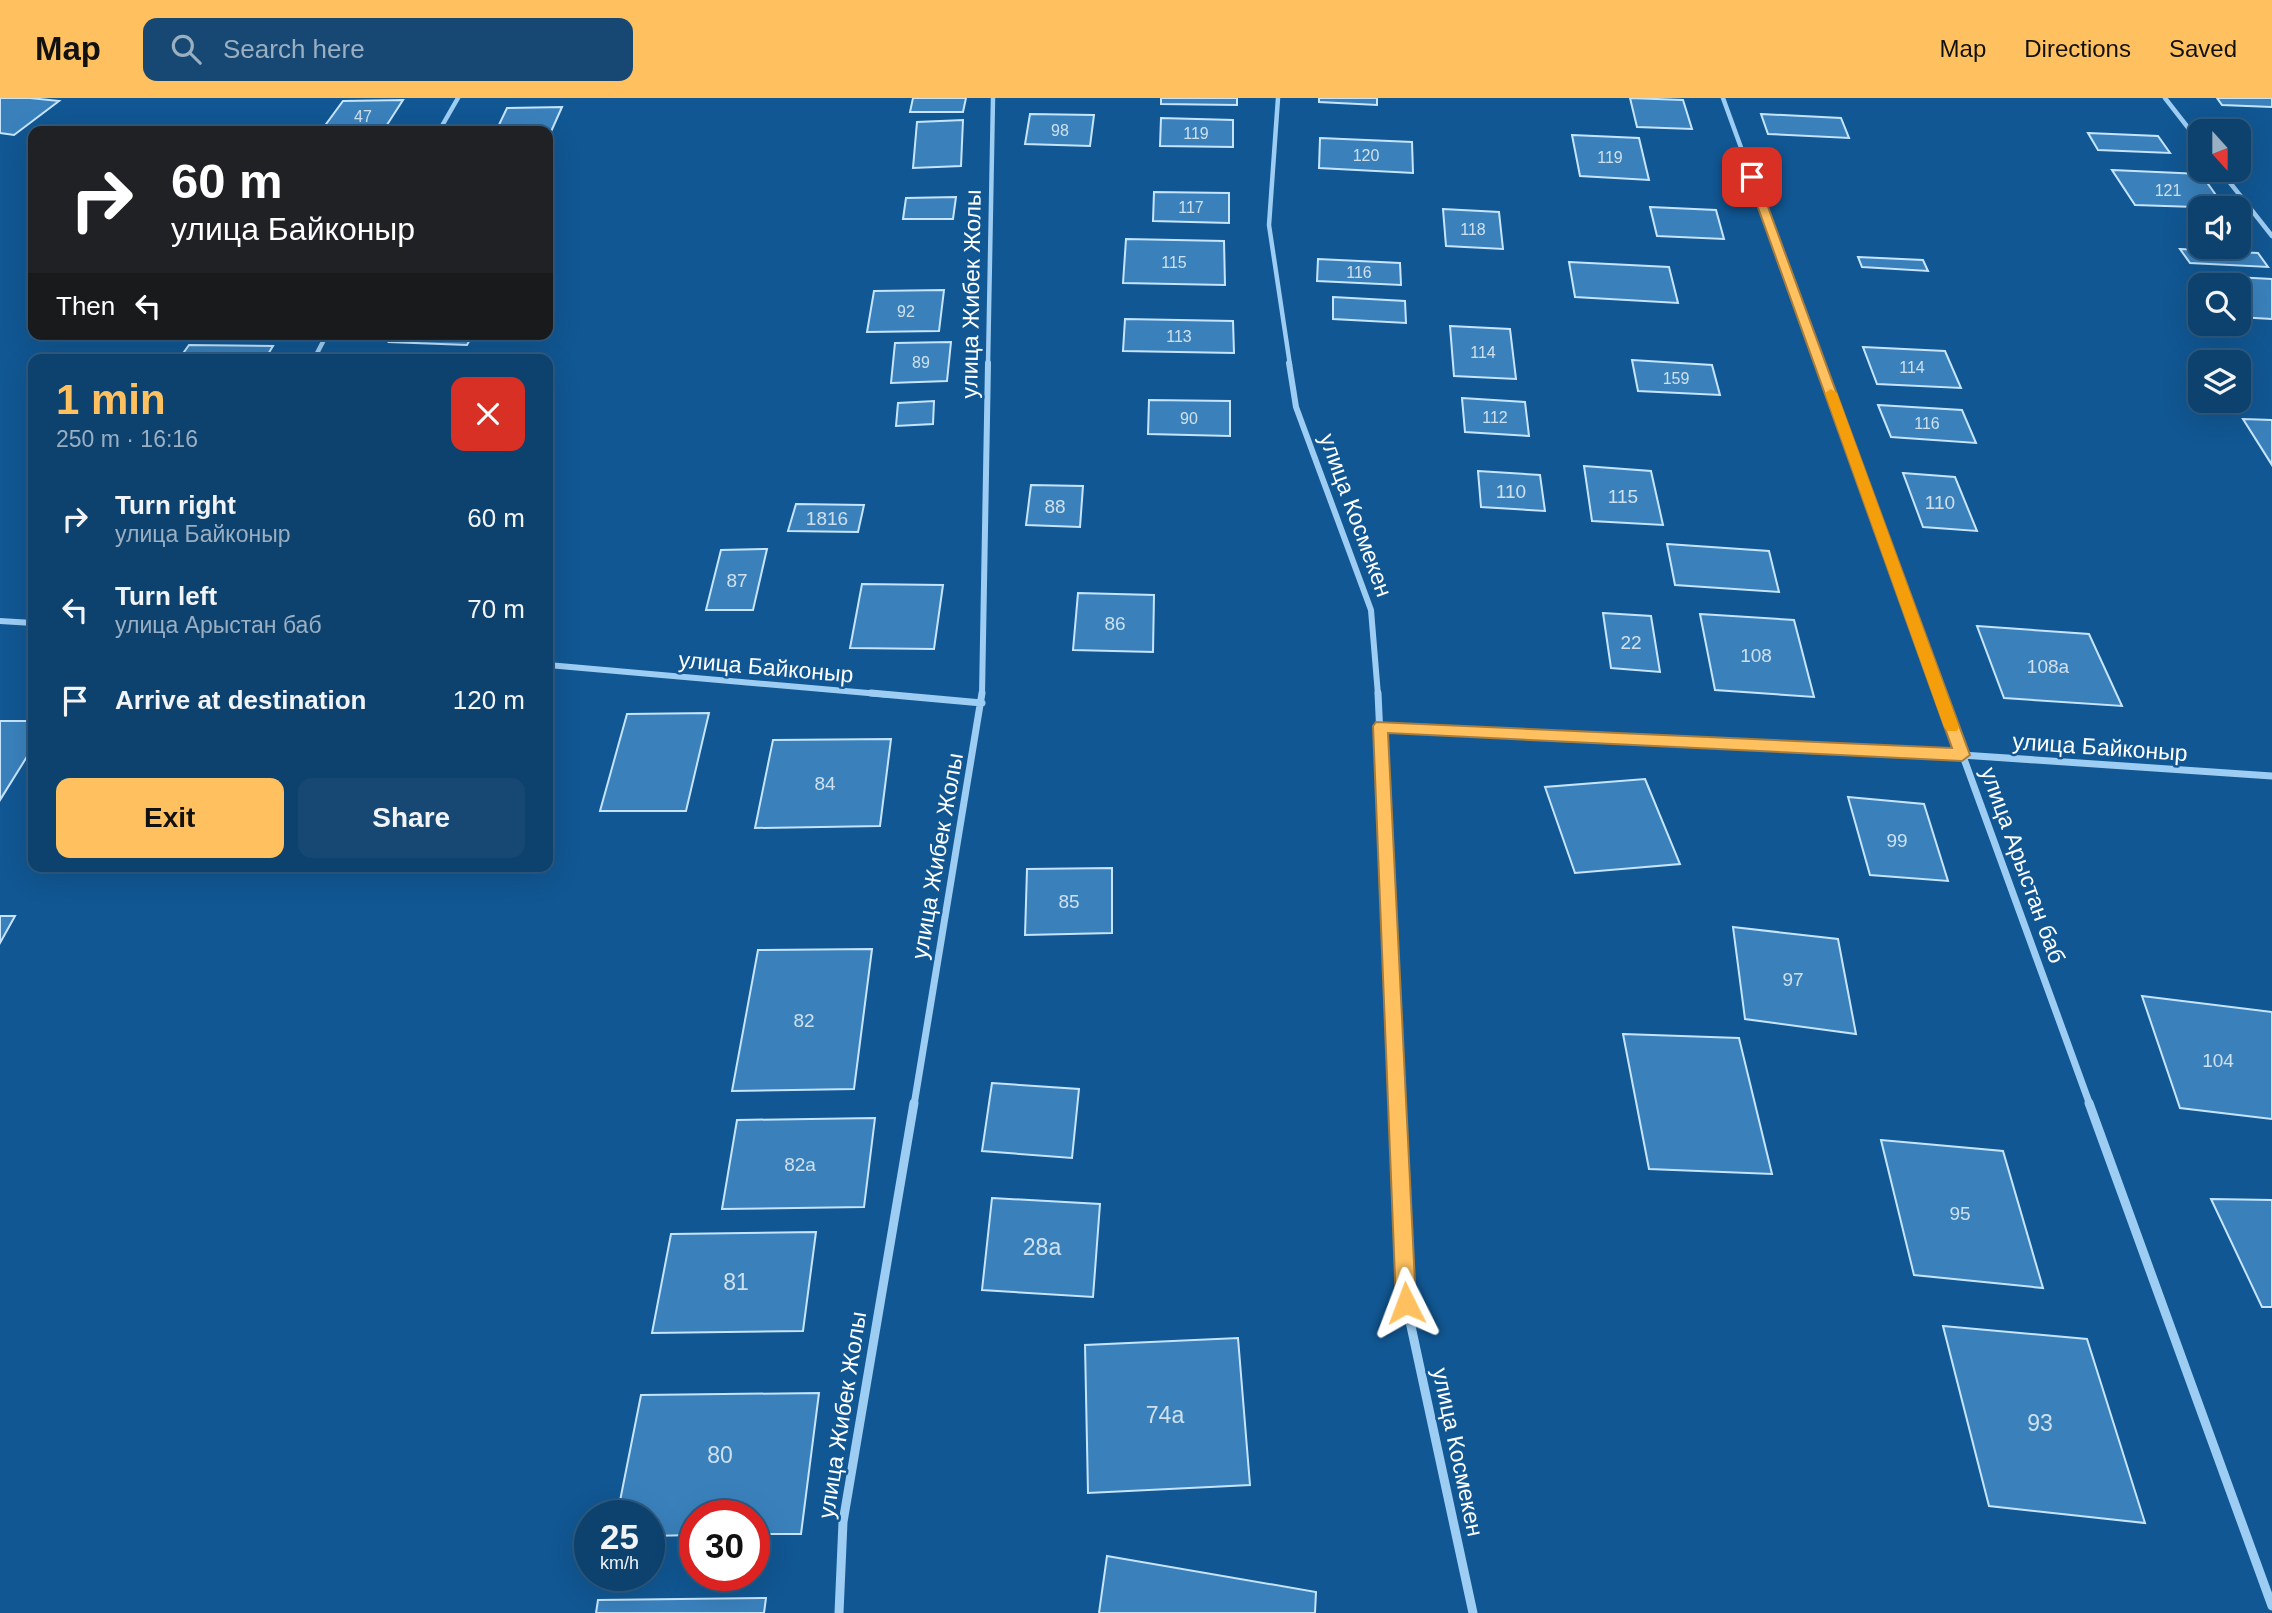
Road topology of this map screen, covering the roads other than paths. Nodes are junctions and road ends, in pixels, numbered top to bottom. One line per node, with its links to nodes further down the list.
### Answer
1 (458, 98): 6 (street)
2 (993, 98): 13 (street, улица Жибек Жолы)
3 (1278, 98): 14 (street, улица Космекен)
4 (1723, 98): 15 (street, улица Арыстан баб)
5 (2165, 98): 7 (street)
6 (442, 126)
7 (2188, 128)
8 (2229, 182): 9 (street)
9 (2272, 236)
10 (0, 621): 11 (street)
11 (28, 623)
12 (553, 666): 13 (street, улица Байконыр)
13 (982, 703): 18 (street, улица Жибек Жолы)
14 (1381, 726): 15 (street, улица Байконыр); 19 (street, улица Космекен)
15 (1962, 755): 16 (street, улица Байконыр); 17 (street, улица Арыстан баб)
16 (2272, 776)
17 (2272, 1606)
18 (839, 1613)
19 (1472, 1613)

